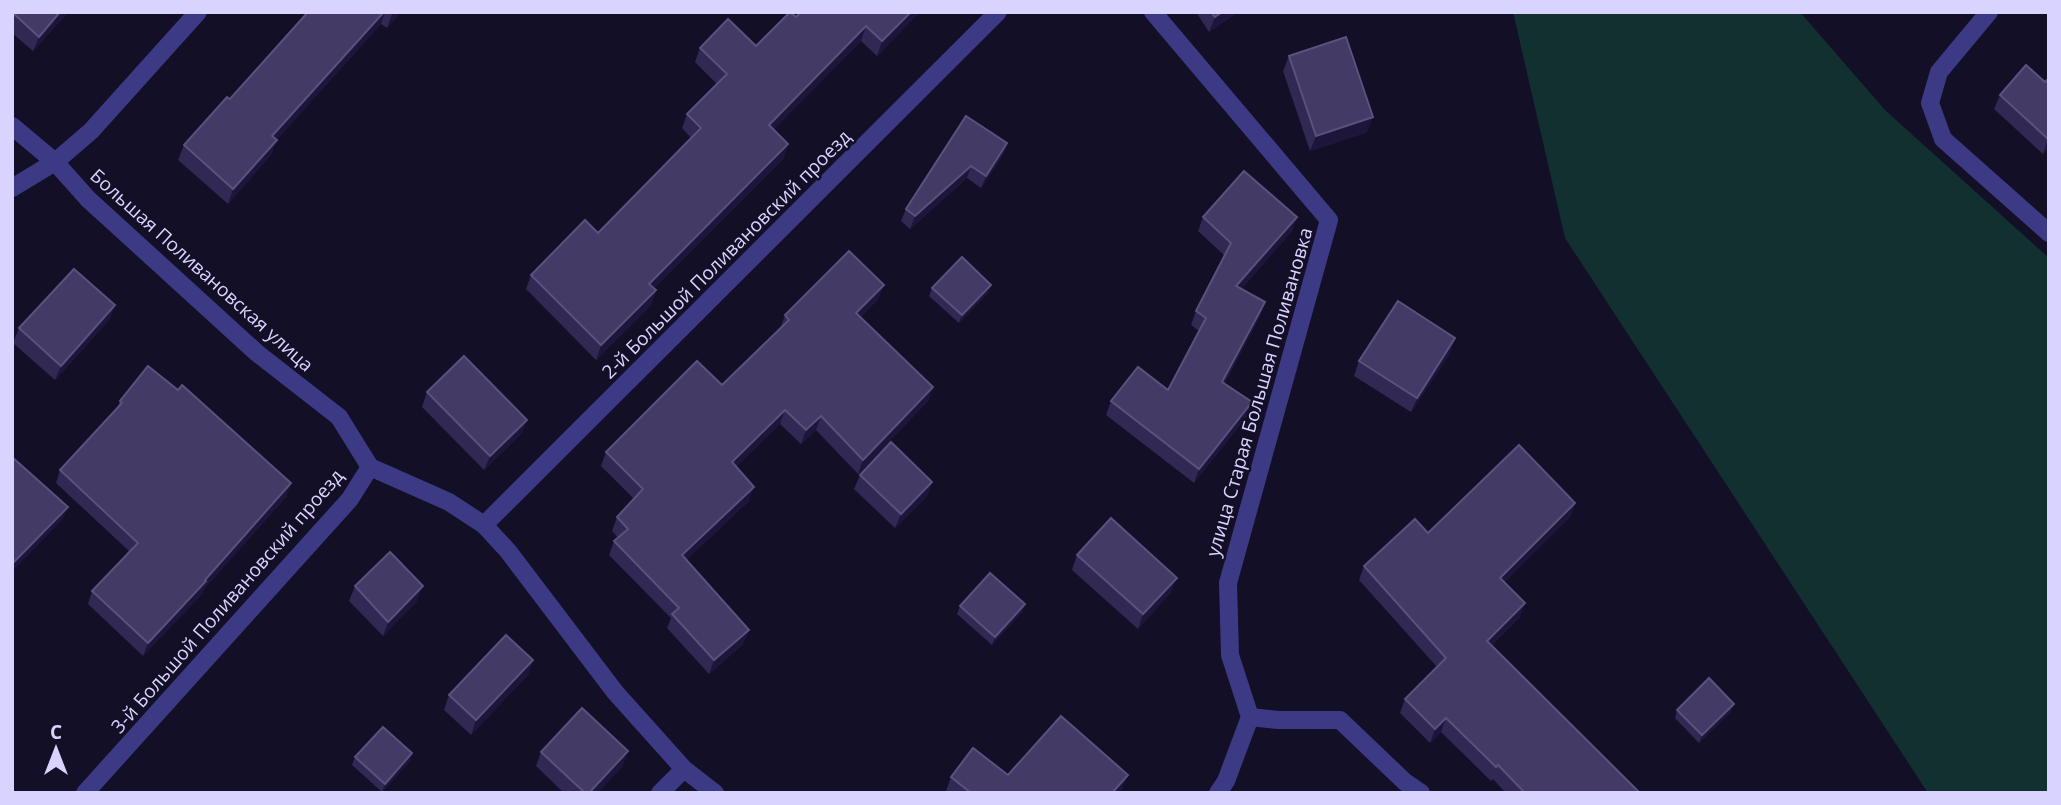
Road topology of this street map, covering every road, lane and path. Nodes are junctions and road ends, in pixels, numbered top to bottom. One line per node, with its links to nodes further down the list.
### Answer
1 (198, 12): 6 (street)
2 (998, 12): 10 (street, 2-й Большой Поливановский проезд)
3 (1153, 12): 11 (street, улица Старая Большая Поливановка)
4 (1989, 12): 8 (street)
5 (12, 126): 6 (street, Большая Поливановская улица)
6 (55, 162): 7 (street); 9 (street, Большая Поливановская улица)
7 (12, 188)
8 (2049, 233)
9 (370, 467): 10 (street); 13 (street, 3-й Большой Поливановский проезд)
10 (484, 524): 12 (street)
11 (1250, 717): 16 (street); 17 (street)
12 (684, 769): 14 (street); 15 (street)
13 (85, 793)
14 (660, 793)
15 (715, 793)
16 (1218, 793)
17 (1421, 793)

